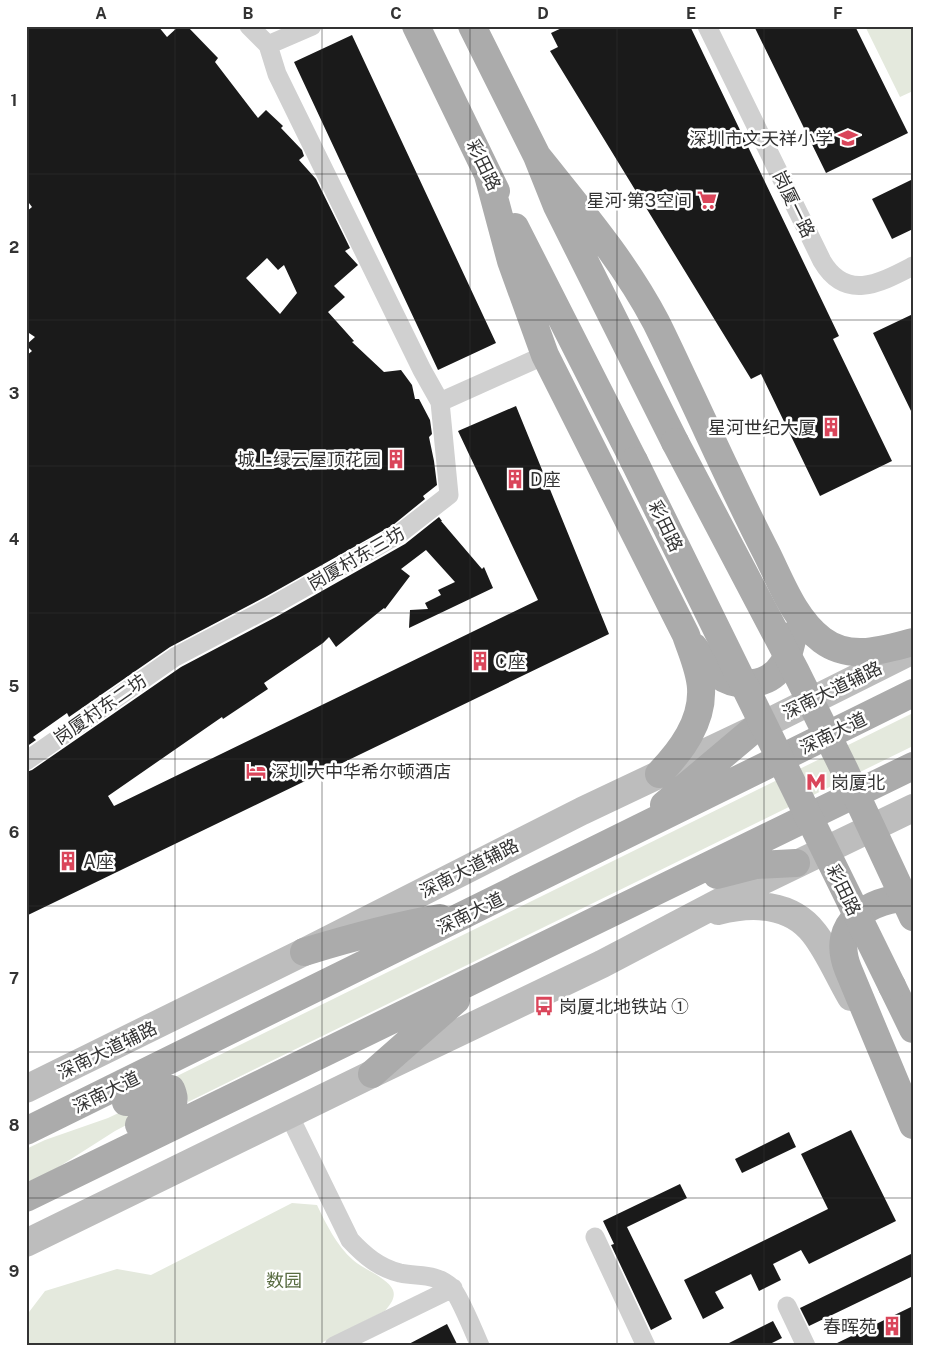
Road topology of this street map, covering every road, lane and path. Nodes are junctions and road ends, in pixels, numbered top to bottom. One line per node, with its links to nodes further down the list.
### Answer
1 (249, 26): 6 (street)
2 (312, 26): 6 (street)
3 (416, 26): 8 (main road, 彩田路)
4 (472, 26): 7 (main road)
5 (707, 26): 9 (street, 岗厦一路)
6 (268, 46): 11 (street)
7 (537, 156): 12 (main road); 28 (main road, bridge)
8 (488, 175): 10 (main road); 32 (main road, 彩田路, bridge)
9 (913, 266)
10 (545, 355): 11 (street); 13 (main road)
11 (440, 402): 16 (street, 岗厦村东三坊)
12 (789, 599): 13 (main road); 14 (main road)
13 (686, 636): 21 (main road)
14 (913, 642)
15 (913, 650): 18 (main road, 深南大道辅路)
16 (175, 657): 19 (street, 岗厦村东二坊)
17 (913, 693): 23 (main road, 深南大道)
18 (753, 730): 21 (main road, 深南大道辅路); 23 (main road)
19 (26, 761)
20 (913, 766): 25 (main road)
21 (659, 774): 30 (main road, 深南大道辅路)
22 (913, 808): 24 (main road)
23 (622, 837): 27 (main road, 深南大道)
24 (796, 863): 25 (main road); 29 (main road)
25 (671, 884): 31 (main road)
26 (913, 897): 33 (main road)
27 (472, 912): 30 (main road); 38 (main road, 深南大道)
28 (913, 916)
29 (669, 928): 33 (main road); 34 (main road)
30 (304, 952): 35 (main road, 深南大道辅路)
31 (483, 976): 34 (main road); 39 (main road)
32 (913, 1029)
33 (878, 1041): 37 (main road)
34 (372, 1074): 36 (main road)
35 (26, 1089)
36 (288, 1115): 41 (main road); 42 (street)
37 (913, 1125)
38 (26, 1131): 39 (main road)
39 (38, 1193)
40 (595, 1237): 46 (street)
41 (26, 1243)
42 (453, 1288): 44 (street); 45 (street)
43 (787, 1306): 47 (street)
44 (334, 1346)
45 (480, 1346)
46 (646, 1346)
47 (806, 1346)

